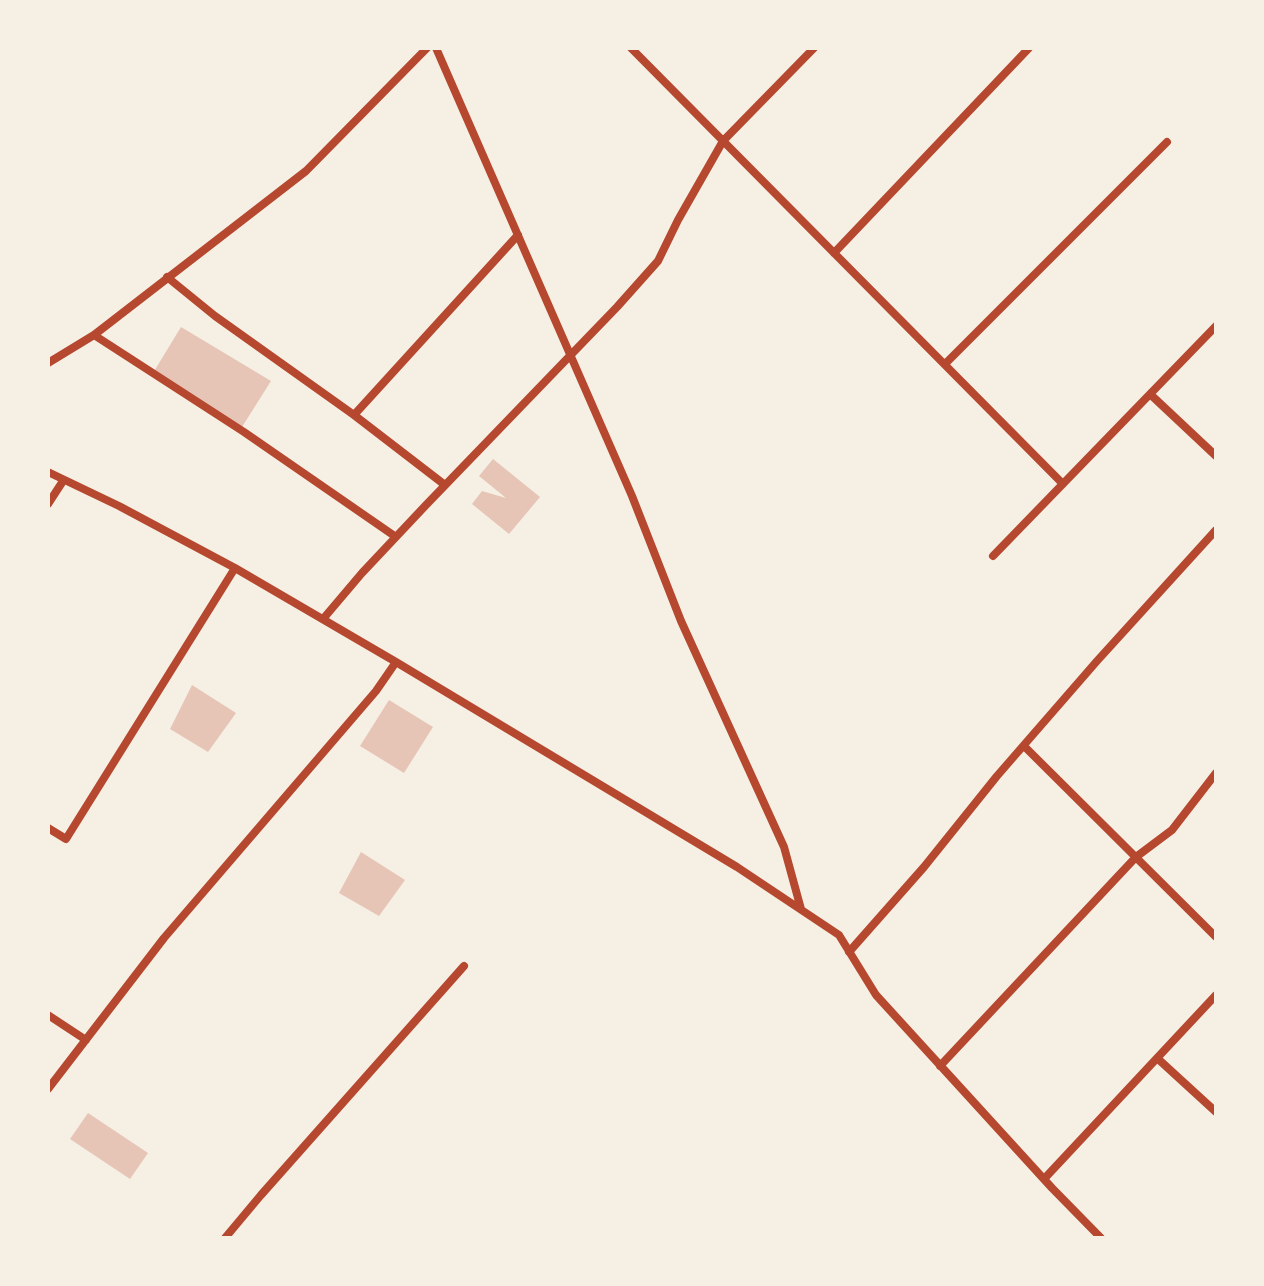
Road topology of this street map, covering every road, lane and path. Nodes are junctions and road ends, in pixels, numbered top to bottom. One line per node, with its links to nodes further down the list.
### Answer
1 (427, 48): 10 (street)
2 (436, 48): 8 (street)
3 (631, 48): 6 (street)
4 (814, 48): 6 (street)
5 (1029, 48): 9 (street)
6 (723, 141): 9 (street); 13 (street)
7 (1167, 142): 15 (street)
8 (518, 235): 13 (street); 17 (street)
9 (834, 253): 15 (street)
10 (167, 277): 12 (street); 17 (street)
11 (1216, 326): 16 (street)
12 (94, 335): 14 (street); 25 (street)
13 (570, 354): 22 (street); 34 (street)
14 (48, 363)
15 (945, 364): 21 (street)
16 (1150, 394): 18 (street); 21 (street)
17 (354, 415): 22 (street)
18 (1216, 456)
19 (48, 472): 20 (street)
20 (63, 481): 23 (street); 27 (street)
21 (1063, 484): 26 (street)
22 (445, 485): 25 (street)
23 (48, 504)
24 (1216, 530): 30 (street)
25 (396, 537): 28 (street)
26 (993, 556)
27 (235, 568): 28 (street); 32 (street)
28 (323, 619): 29 (street)
29 (396, 662): 34 (street); 40 (street)
30 (1024, 746): 33 (street); 36 (street)
31 (1216, 773): 33 (street)
32 (48, 828)
33 (1136, 857): 35 (street); 42 (street)
34 (801, 910): 36 (street)
35 (1216, 937)
36 (849, 952): 42 (street)
37 (464, 966): 46 (street)
38 (1216, 995): 41 (street)
39 (48, 1015): 40 (street)
40 (86, 1040): 43 (street)
41 (1157, 1058): 44 (street); 45 (street)
42 (940, 1066): 45 (street)
43 (48, 1089)
44 (1216, 1112)
45 (1044, 1179): 47 (street)
46 (225, 1238)
47 (1101, 1238)

